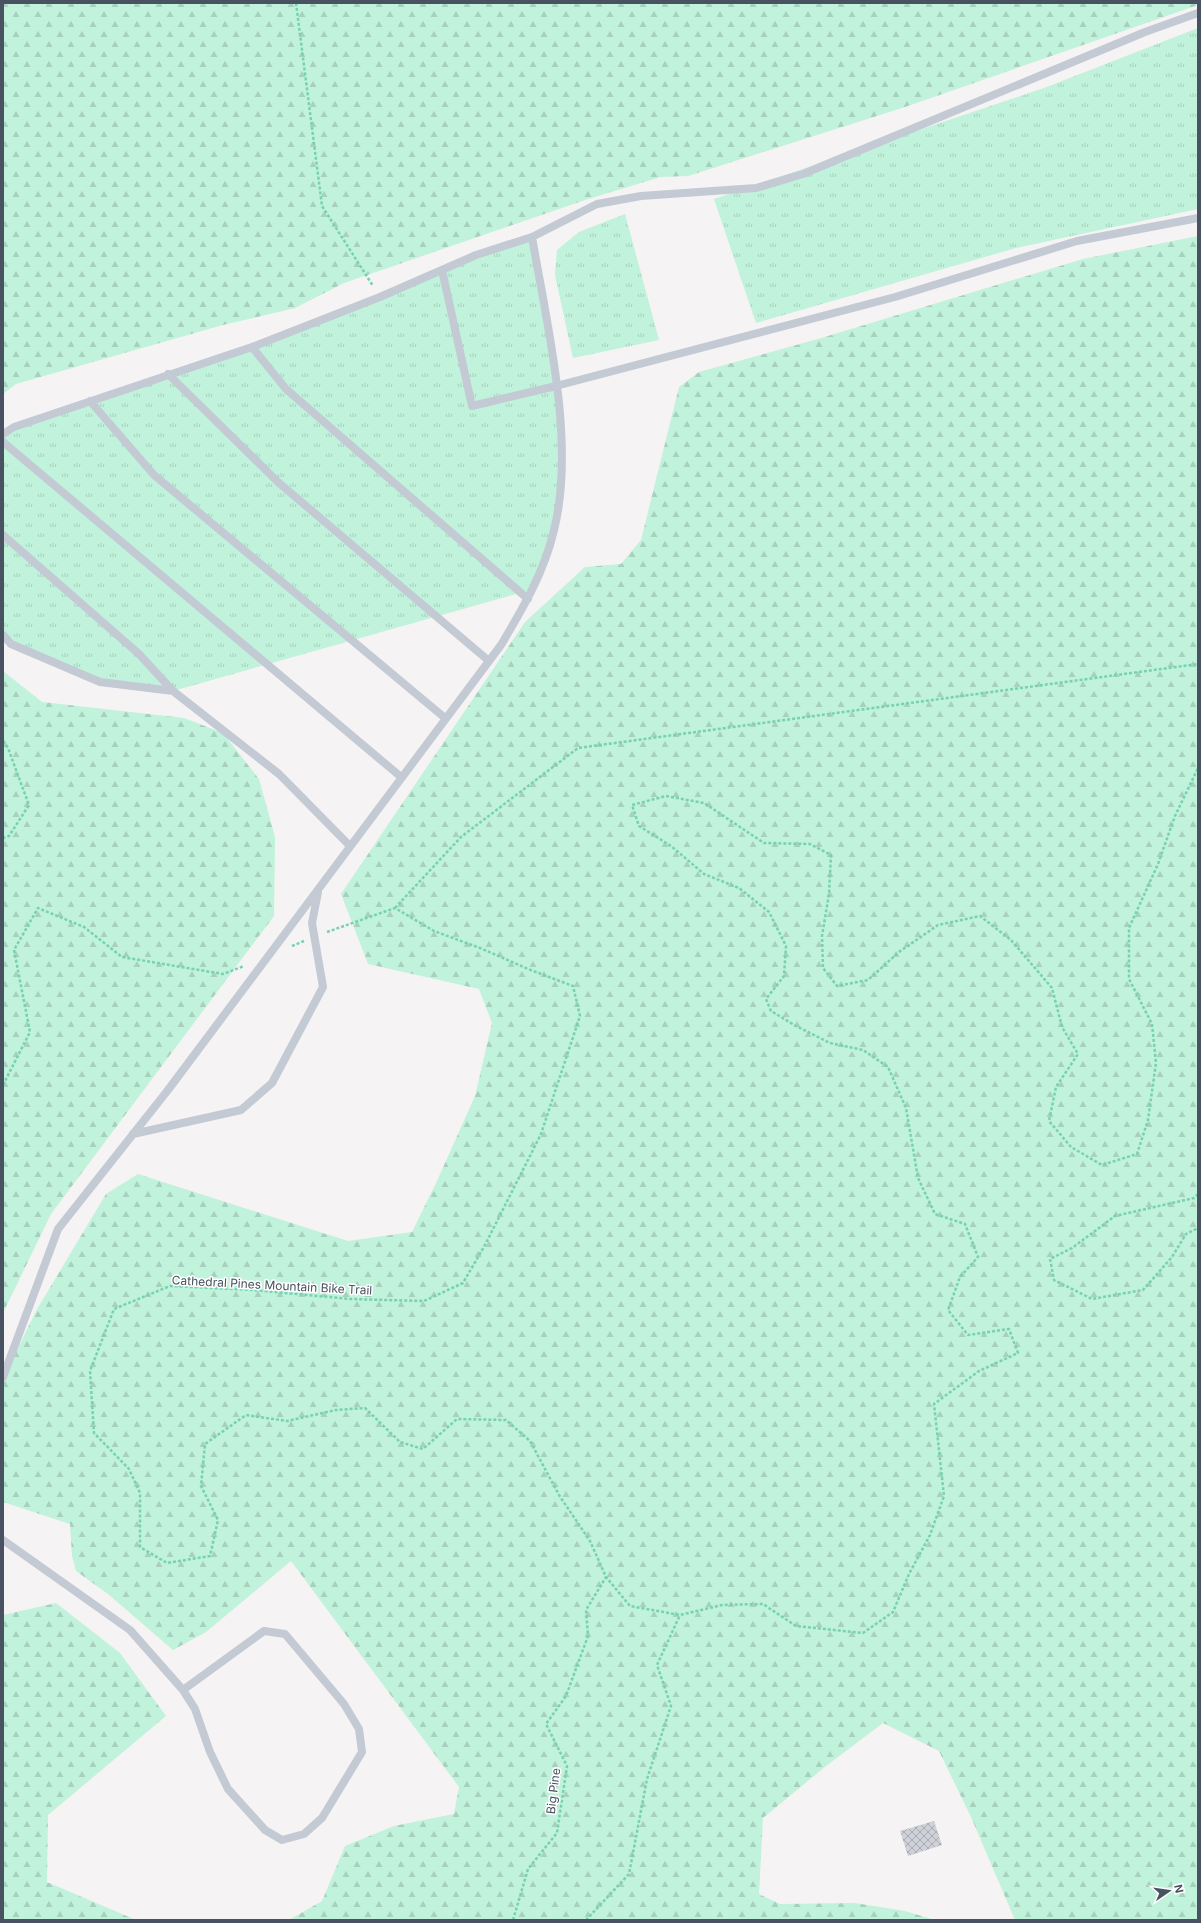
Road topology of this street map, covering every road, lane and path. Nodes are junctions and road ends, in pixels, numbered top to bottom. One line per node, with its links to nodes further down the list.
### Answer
1 (296, 3): 6 (path)
2 (1198, 13): 4 (lane)
3 (1198, 218): 9 (lane)
4 (532, 237): 5 (lane); 9 (lane)
5 (442, 270): 6 (lane); 9 (lane)
6 (380, 297): 7 (lane)
7 (252, 347): 8 (lane); 14 (lane)
8 (168, 374): 10 (lane); 16 (lane)
9 (556, 386): 14 (lane)
10 (90, 401): 11 (lane); 19 (lane)
11 (3, 434)
12 (3, 442): 22 (lane)
13 (3, 535): 18 (lane)
14 (528, 599): 16 (lane)
15 (3, 635): 18 (lane)
16 (489, 661): 19 (lane)
17 (1198, 664): 26 (path)
18 (173, 692): 24 (lane)
19 (445, 718): 22 (lane)
20 (3, 741): 23 (path)
21 (1198, 768): 37 (path, Cathedral Pines Mountain Bike Trail)
22 (401, 777): 24 (lane)
23 (3, 838)
24 (350, 846): 25 (lane)
25 (319, 889): 27 (lane); 29 (lane)
26 (395, 908): 27 (path); 36 (path, Cathedral Pines Mountain Bike Trail)
27 (313, 937): 28 (path); 31 (lane)
28 (291, 946)
29 (269, 955): 30 (path); 31 (lane)
30 (3, 1085)
31 (133, 1134): 34 (lane)
32 (1198, 1194): 33 (path)
33 (1198, 1228)
34 (3, 1377)
35 (3, 1540): 38 (lane)
36 (606, 1577): 37 (path, Cathedral Pines Mountain Bike Trail); 39 (path, Big Pine)
37 (680, 1615): 40 (path)
38 (183, 1690): 38 (lane)
39 (513, 1920)
40 (586, 1920)

